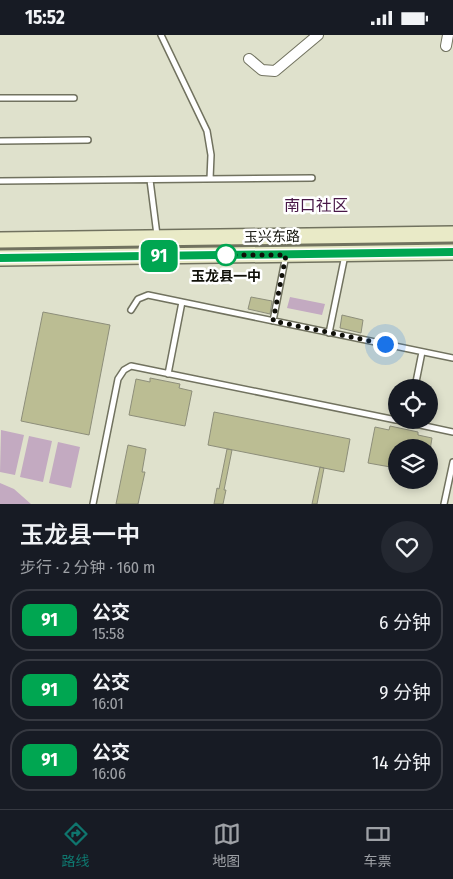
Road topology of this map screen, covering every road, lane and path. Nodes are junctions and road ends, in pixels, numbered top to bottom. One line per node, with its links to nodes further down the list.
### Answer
1 (161, 35): 11 (lane)
2 (318, 35): 5 (street)
3 (448, 35): 4 (street)
4 (446, 46)
5 (249, 59)
6 (0, 98): 7 (lane)
7 (74, 98)
8 (88, 140): 9 (lane)
9 (0, 141)
10 (312, 178): 11 (lane)
11 (210, 179): 12 (lane)
12 (150, 180): 13 (lane); 15 (lane)
13 (0, 181)
14 (453, 234): 15 (main road, 玉兴东路)
15 (157, 238): 16 (main road, 玉兴东路)
16 (0, 240)
17 (453, 252): 18 (main road, 玉兴东路)
18 (345, 254): 19 (main road, 玉兴东路); 24 (lane)
19 (286, 255): 20 (main road, 玉兴东路); 23 (lane)
20 (0, 258)
21 (182, 303): 22 (lane); 23 (lane); 27 (lane)
22 (131, 310)
23 (273, 321): 24 (lane)
24 (329, 333): 25 (lane)
25 (422, 352): 26 (lane); 28 (lane)
26 (453, 358)
27 (168, 373): 29 (lane); 33 (lane)
28 (417, 379)
29 (388, 418)
30 (438, 428): 31 (lane)
31 (453, 431)
32 (453, 462): 34 (lane)
33 (93, 504)
34 (444, 504)

